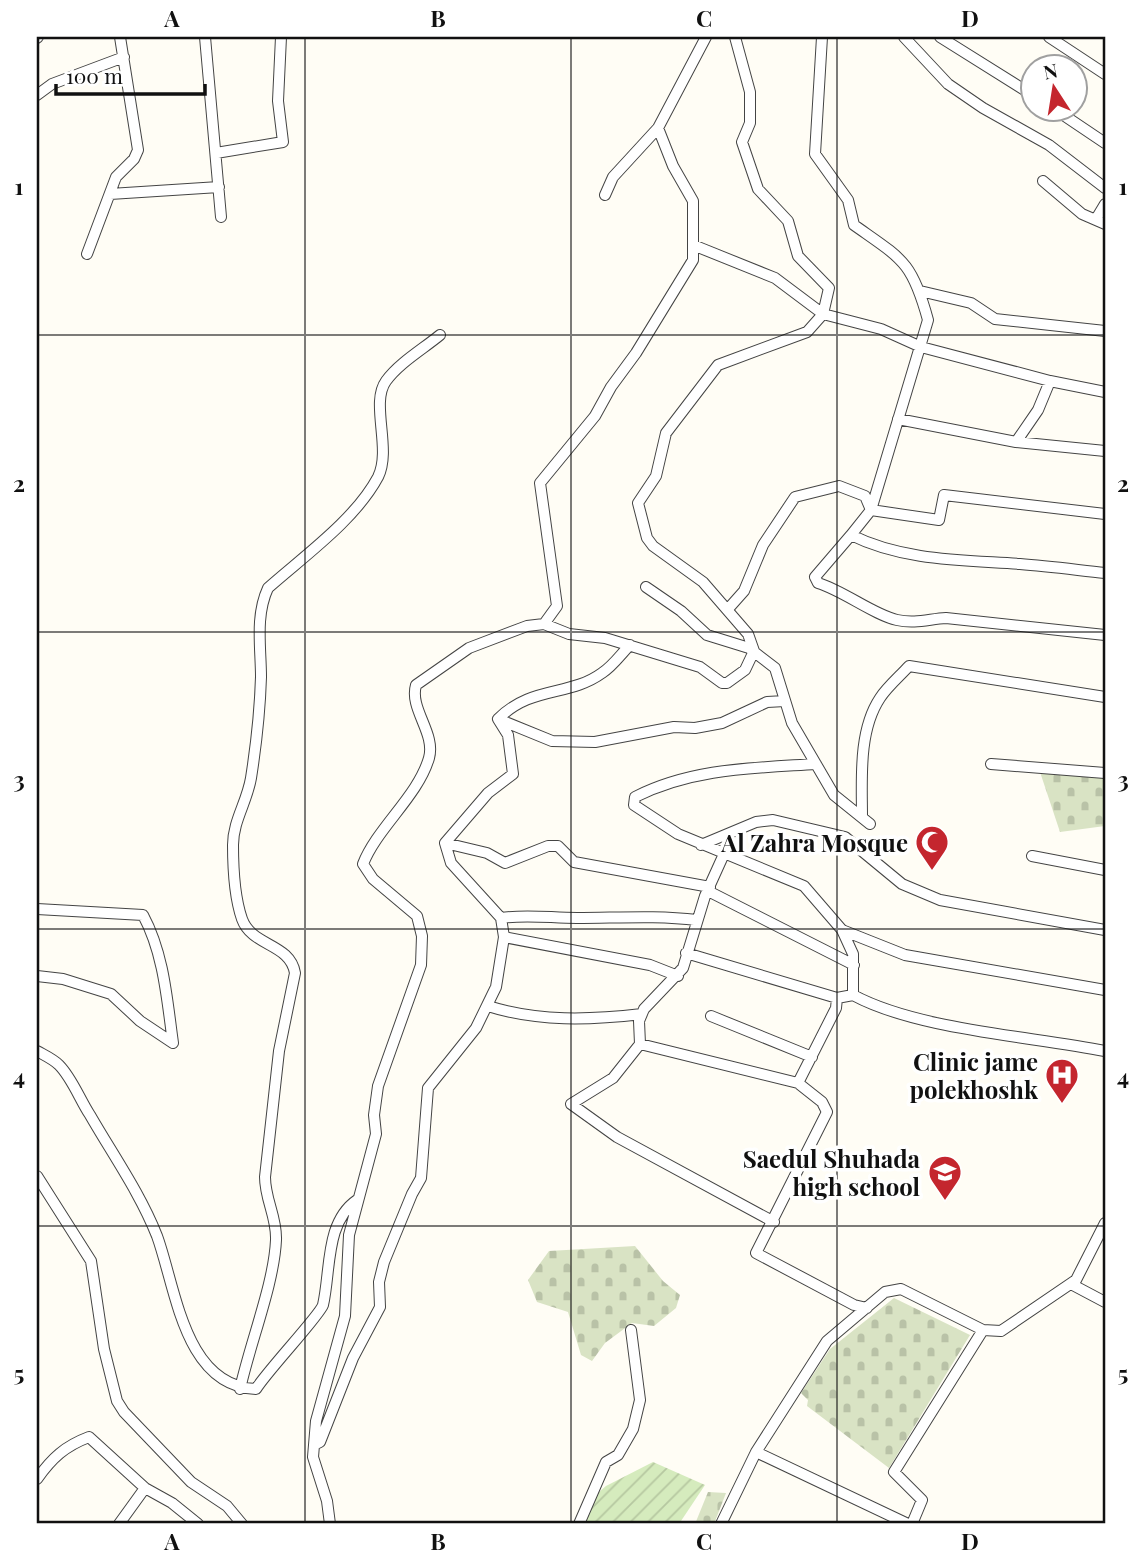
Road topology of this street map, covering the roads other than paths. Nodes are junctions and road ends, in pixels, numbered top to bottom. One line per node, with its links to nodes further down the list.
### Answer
1 (120, 37): 10 (street)
2 (205, 37): 17 (street)
3 (281, 37): 17 (street)
4 (706, 37): 15 (street)
5 (735, 37): 29 (street)
6 (822, 37): 28 (street)
7 (904, 37): 20 (street)
8 (940, 37): 12 (street)
9 (1049, 37): 11 (street)
10 (124, 57): 13 (street); 21 (street)
11 (1105, 74)
12 (1020, 87)
13 (37, 95)
14 (1074, 122): 16 (street)
15 (658, 128): 22 (street); 26 (street)
16 (1105, 143)
17 (216, 153): 19 (street)
18 (1043, 181): 25 (street)
19 (219, 187): 21 (street); 24 (street)
20 (1105, 188)
21 (110, 194): 27 (street)
22 (605, 195)
23 (1105, 204): 25 (street)
24 (221, 217)
25 (1101, 222)
26 (693, 245): 29 (street); 44 (street)
27 (87, 254)
28 (920, 291): 30 (street); 32 (street)
29 (823, 314): 32 (street); 43 (street)
30 (1105, 331)
31 (440, 335): 90 (street)
32 (921, 347): 33 (street); 35 (street)
33 (1050, 381): 34 (street); 36 (street)
34 (1105, 392)
35 (898, 419): 36 (street); 38 (street)
36 (1016, 442): 37 (street)
37 (1105, 451)
38 (871, 510): 39 (street); 40 (street); 43 (street)
39 (1105, 514)
40 (851, 535): 41 (street); 45 (street)
41 (1105, 573)
42 (646, 587): 47 (street)
43 (728, 609): 47 (street)
44 (544, 624): 46 (street); 82 (street)
45 (1105, 635)
46 (630, 645): 47 (street); 50 (street)
47 (754, 651): 49 (street)
48 (1105, 697): 51 (street)
49 (785, 701): 50 (street); 51 (street)
50 (498, 719): 54 (street)
51 (816, 764): 55 (street)
52 (991, 764): 53 (street)
53 (1105, 773)
54 (445, 843): 59 (street); 61 (street)
55 (701, 845): 56 (street); 64 (street)
56 (724, 854): 59 (street); 63 (street)
57 (1032, 856): 58 (street)
58 (1105, 870)
59 (708, 889): 62 (street); 67 (street)
60 (37, 909): 68 (street)
61 (500, 918): 62 (street); 65 (street)
62 (697, 920): 66 (street)
63 (842, 929): 67 (street); 70 (street)
64 (1105, 930)
65 (504, 937): 69 (street); 73 (street)
66 (686, 953): 69 (street); 72 (street)
67 (854, 965): 71 (street)
68 (37, 976)
69 (678, 976): 74 (street)
70 (1105, 990)
71 (853, 995): 72 (street); 78 (street)
72 (837, 998): 79 (street)
73 (488, 1006): 74 (street); 91 (street)
74 (642, 1014): 76 (street)
75 (711, 1016): 79 (street)
76 (640, 1044): 80 (street); 83 (street)
77 (37, 1051): 90 (street)
78 (1105, 1051)
79 (812, 1057): 80 (street)
80 (798, 1083): 83 (street)
81 (37, 1176): 97 (street)
82 (357, 1200): 90 (street); 91 (street)
83 (774, 1222): 87 (street)
84 (1105, 1223): 85 (street)
85 (1071, 1284): 86 (street); 89 (street)
86 (1105, 1302)
87 (867, 1308): 89 (street); 92 (street)
88 (631, 1330): 99 (street)
89 (984, 1330): 101 (street)
90 (240, 1389)
91 (314, 1445): 98 (street)
92 (756, 1452): 100 (street); 101 (street)
93 (37, 1479): 94 (street)
94 (145, 1488): 95 (street); 96 (street)
95 (119, 1524)
96 (198, 1524)
97 (242, 1524)
98 (330, 1524)
99 (579, 1524)
100 (722, 1524)
101 (910, 1524)

